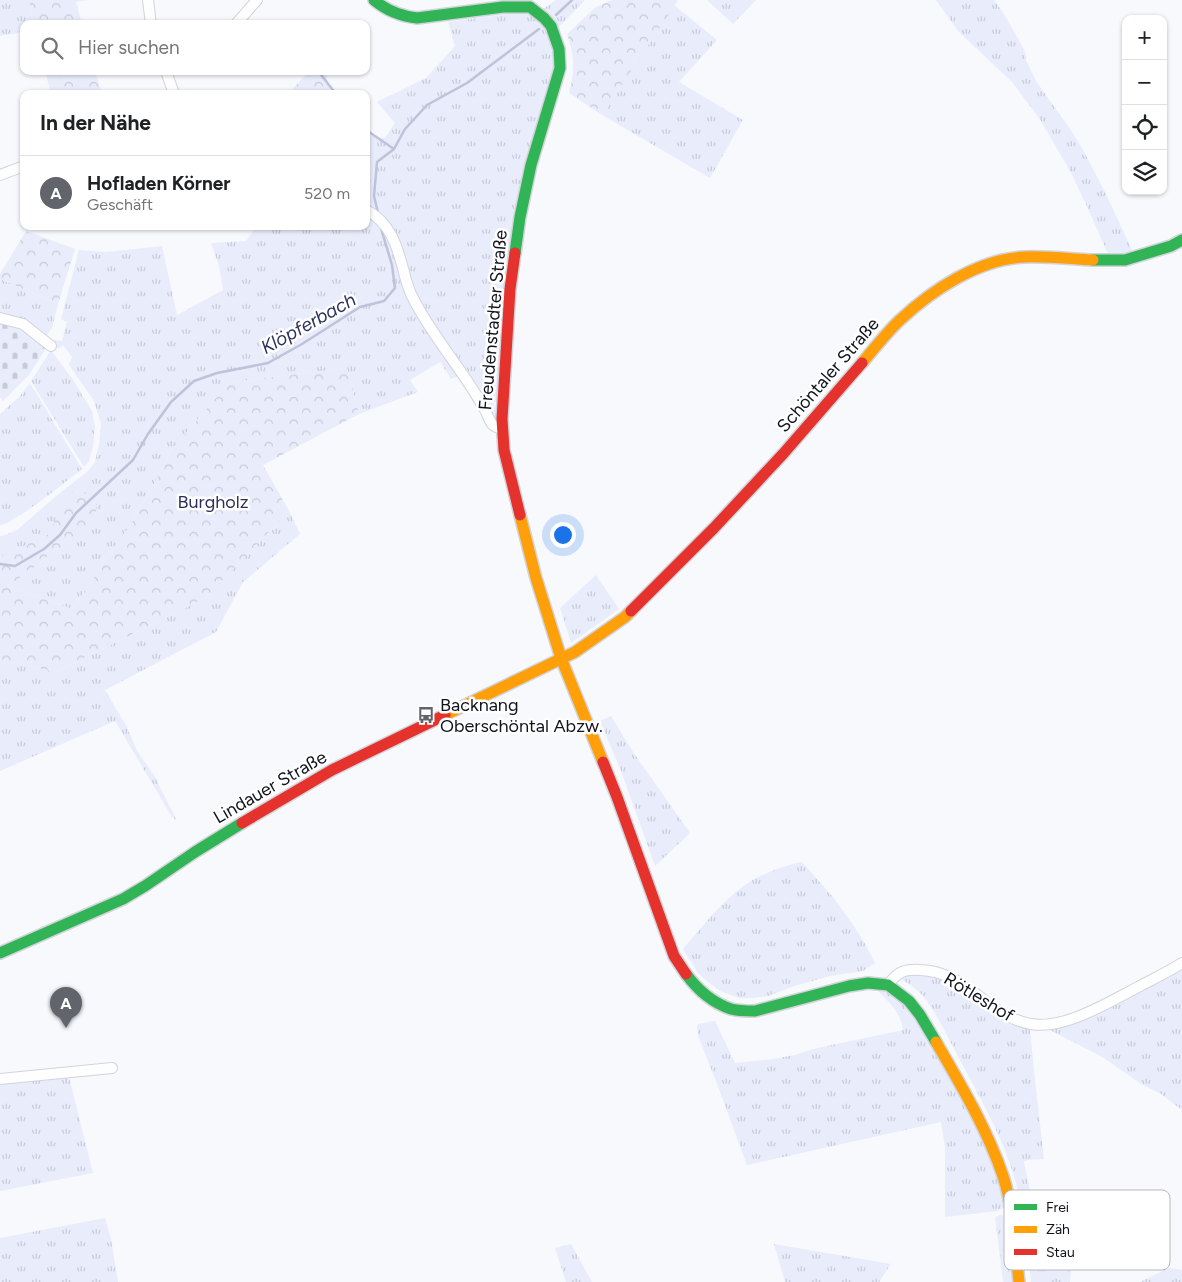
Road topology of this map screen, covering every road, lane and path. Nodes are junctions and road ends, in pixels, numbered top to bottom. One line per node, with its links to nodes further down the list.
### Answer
1 (148, 0): 4 (street)
2 (257, 0): 5 (street)
3 (374, 0): 14 (street, Freudenstadter Straße)
4 (150, 20)
5 (240, 20)
6 (170, 75): 7 (street)
7 (173, 90)
8 (20, 168): 9 (street)
9 (0, 175)
10 (370, 212): 14 (street)
11 (1182, 240): 15 (street, Schöntaler Straße)
12 (0, 318): 13 (street)
13 (51, 346)
14 (502, 428): 15 (street, Freudenstadter Straße)
15 (561, 658): 16 (street, Lindauer Straße); 18 (street, Freudenstadter Straße)
16 (0, 953)
17 (1182, 964): 18 (street, Rötleshof)
18 (888, 985): 21 (street)
19 (112, 1068): 20 (street)
20 (0, 1079)
21 (1006, 1190)

